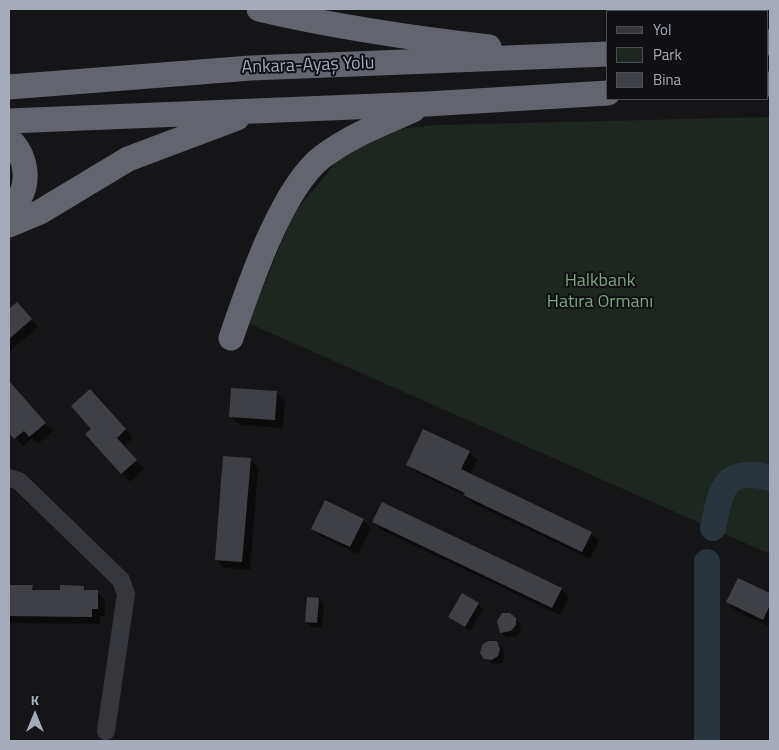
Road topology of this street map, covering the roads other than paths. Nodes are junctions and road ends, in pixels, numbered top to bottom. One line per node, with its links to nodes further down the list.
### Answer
1 (259, 9): 3 (highway)
2 (606, 54): 3 (highway, Ankara-Ayaş Yolu)
3 (578, 56): 4 (highway, Ankara-Ayaş Yolu)
4 (9, 87)
5 (606, 93): 6 (highway)
6 (428, 104): 7 (highway); 12 (highway)
7 (260, 110): 8 (highway); 11 (highway)
8 (9, 121)
9 (9, 139): 10 (highway)
10 (9, 210)
11 (9, 225)
12 (230, 338)
13 (9, 482): 14 (street)
14 (106, 731)

